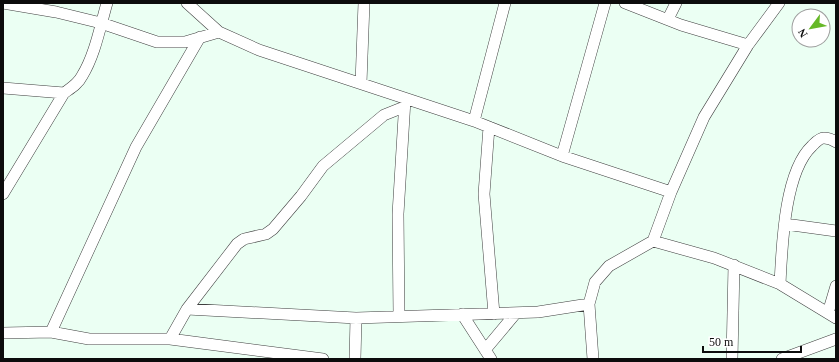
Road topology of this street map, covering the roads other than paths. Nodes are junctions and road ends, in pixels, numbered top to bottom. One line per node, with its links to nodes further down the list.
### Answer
1 (3, 3): 11 (street)
2 (107, 3): 11 (street)
3 (187, 3): 12 (street)
4 (364, 3): 15 (street)
5 (505, 3): 19 (street)
6 (605, 3): 22 (street)
7 (625, 3): 10 (street)
8 (676, 3): 10 (street)
9 (779, 3): 14 (street)
10 (668, 19): 14 (street)
11 (101, 23): 13 (street); 17 (street)
12 (219, 32): 13 (street); 15 (street)
13 (200, 37): 39 (street)
14 (748, 44): 23 (street)
15 (362, 83): 18 (street)
16 (3, 88): 17 (street)
17 (64, 93): 24 (street)
18 (405, 103): 19 (street); 32 (street); 36 (street)
19 (474, 121): 20 (street)
20 (488, 127): 22 (street); 35 (street)
21 (836, 142): 25 (street)
22 (562, 156): 23 (street)
23 (671, 192): 27 (street)
24 (3, 194)
25 (785, 224): 26 (street); 29 (street)
26 (836, 231)
27 (653, 241): 28 (street); 31 (street)
28 (734, 265): 29 (street); 47 (street)
29 (780, 284): 37 (street)
30 (836, 286): 37 (street)
31 (589, 304): 33 (street); 46 (street)
32 (187, 309): 38 (street); 42 (street)
33 (516, 313): 35 (street); 43 (street)
34 (462, 314): 35 (street); 36 (street); 43 (street)
35 (494, 314)
36 (399, 316): 38 (street)
37 (832, 316)
38 (356, 318): 45 (street)
39 (51, 332): 40 (street); 42 (street)
40 (3, 333)
41 (836, 339): 48 (street)
42 (170, 340): 44 (street)
43 (488, 355)
44 (323, 359)
45 (356, 359)
46 (593, 359)
47 (732, 359)
48 (782, 359)

